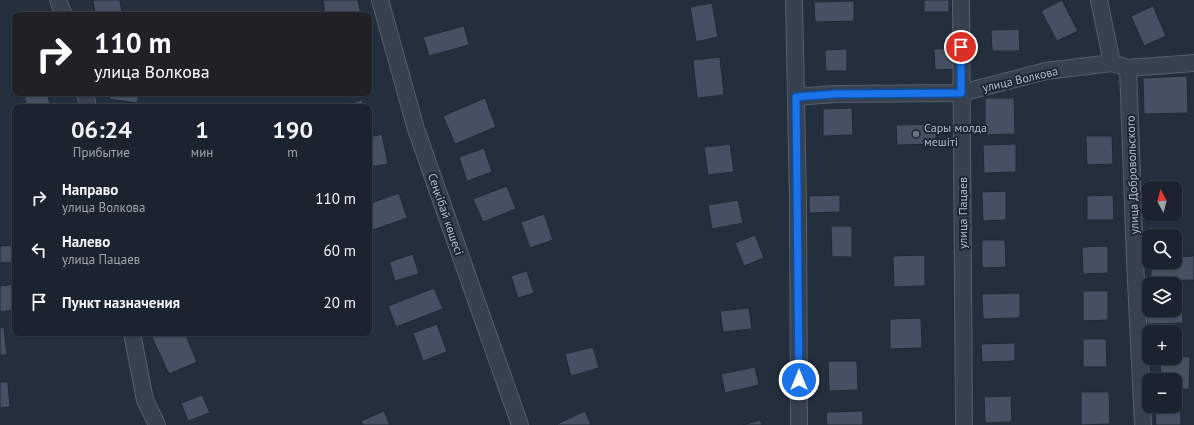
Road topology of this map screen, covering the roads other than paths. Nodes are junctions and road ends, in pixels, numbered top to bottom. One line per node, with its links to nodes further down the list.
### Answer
1 (58, 0): 6 (street)
2 (380, 0): 14 (street, Сеңкібай көшесі)
3 (794, 0): 11 (street)
4 (961, 0): 10 (street, улица Пацаев)
5 (1099, 0): 7 (street)
6 (63, 12)
7 (1112, 63): 9 (street, улица Волкова); 10 (street, улица Волкова)
8 (1194, 63): 9 (street, улица Волкова)
9 (1128, 68): 17 (street, улица Добровольского)
10 (961, 93): 11 (street, улица Волкова); 16 (street, улица Пацаев)
11 (796, 97): 15 (street)
12 (133, 336): 13 (street)
13 (157, 425)
14 (520, 425)
15 (799, 425)
16 (964, 425)
17 (1143, 425)

